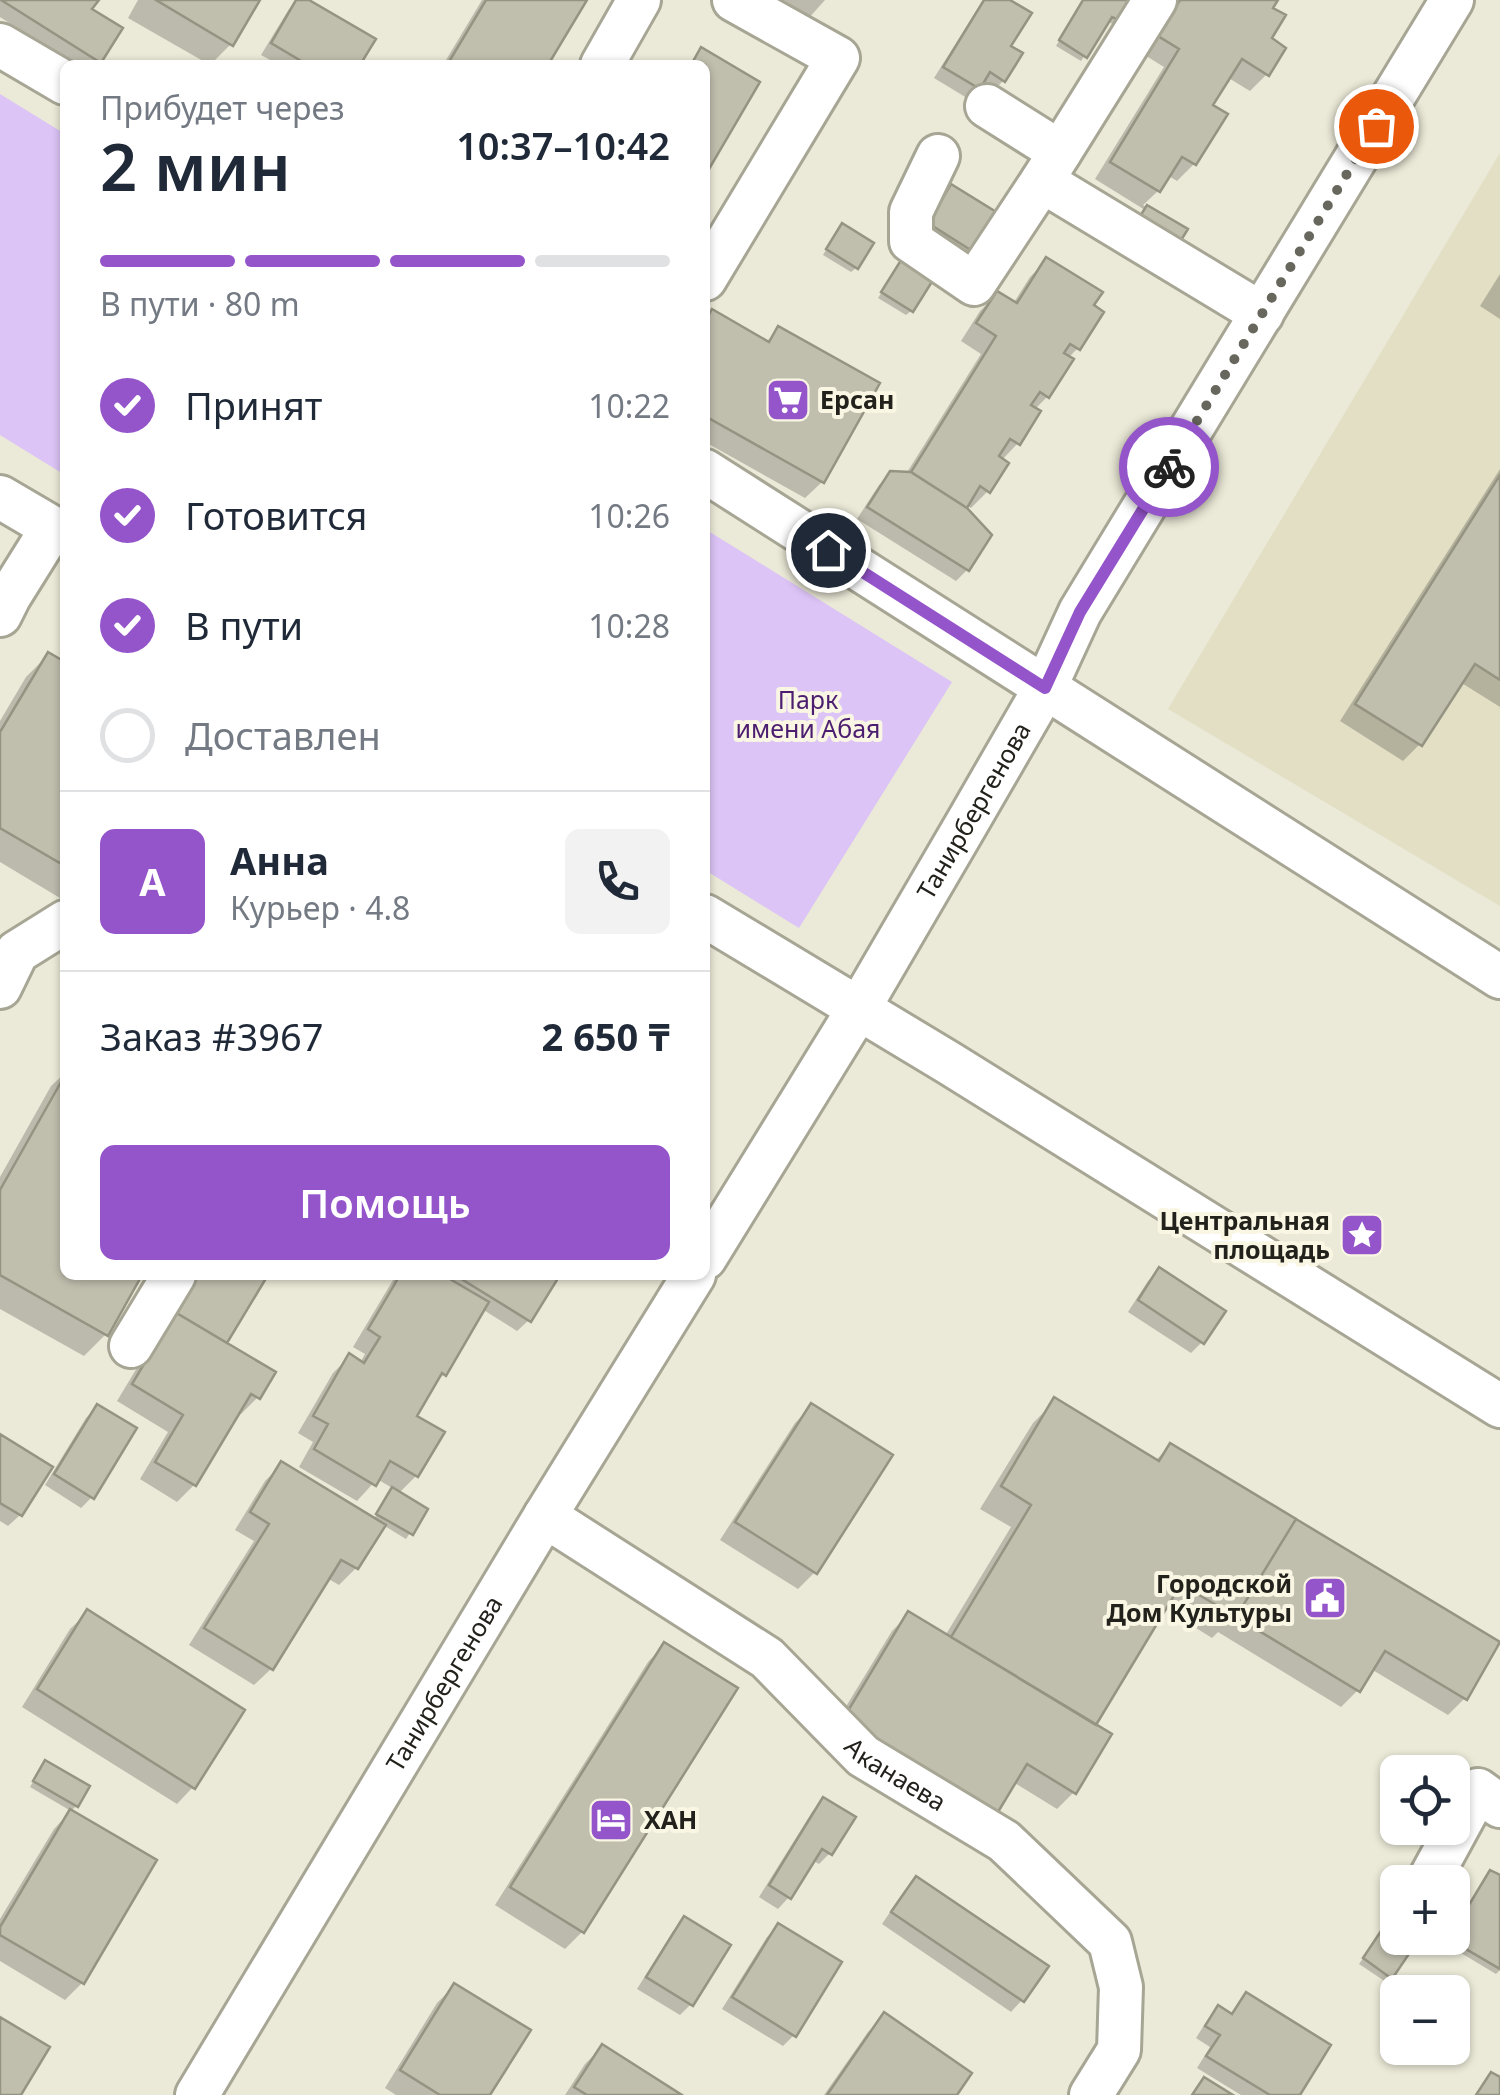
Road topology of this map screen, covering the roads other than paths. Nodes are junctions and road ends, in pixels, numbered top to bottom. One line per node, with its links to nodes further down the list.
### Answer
1 (639, 0): 6 (street)
2 (734, 0): 11 (street)
3 (1155, 0): 10 (street)
4 (1452, 0): 12 (street, Танирбергенова)
5 (0, 45): 7 (street)
6 (605, 60)
7 (60, 79)
8 (987, 106): 10 (street)
9 (938, 156): 10 (street)
10 (1051, 167): 12 (street)
11 (710, 271)
12 (1262, 314): 17 (street, Танирбергенова)
13 (710, 474): 17 (street)
14 (0, 497): 15 (street)
15 (58, 532): 16 (street)
16 (0, 615)
17 (1045, 688): 20 (street); 22 (street, Танирбергенова)
18 (710, 919): 22 (street)
19 (60, 925): 21 (street)
20 (1500, 976)
21 (0, 987)
22 (859, 1008): 23 (street, Танирбергенова); 27 (street)
23 (710, 1250)
24 (171, 1280): 26 (street)
25 (691, 1280): 28 (street, Танирбергенова)
26 (131, 1346)
27 (1500, 1406)
28 (545, 1516): 31 (street, Танирбергенова); 32 (street, Аканаева)
29 (1500, 1806): 30 (street)
30 (1437, 1865)
31 (197, 2095)
32 (1091, 2095)

